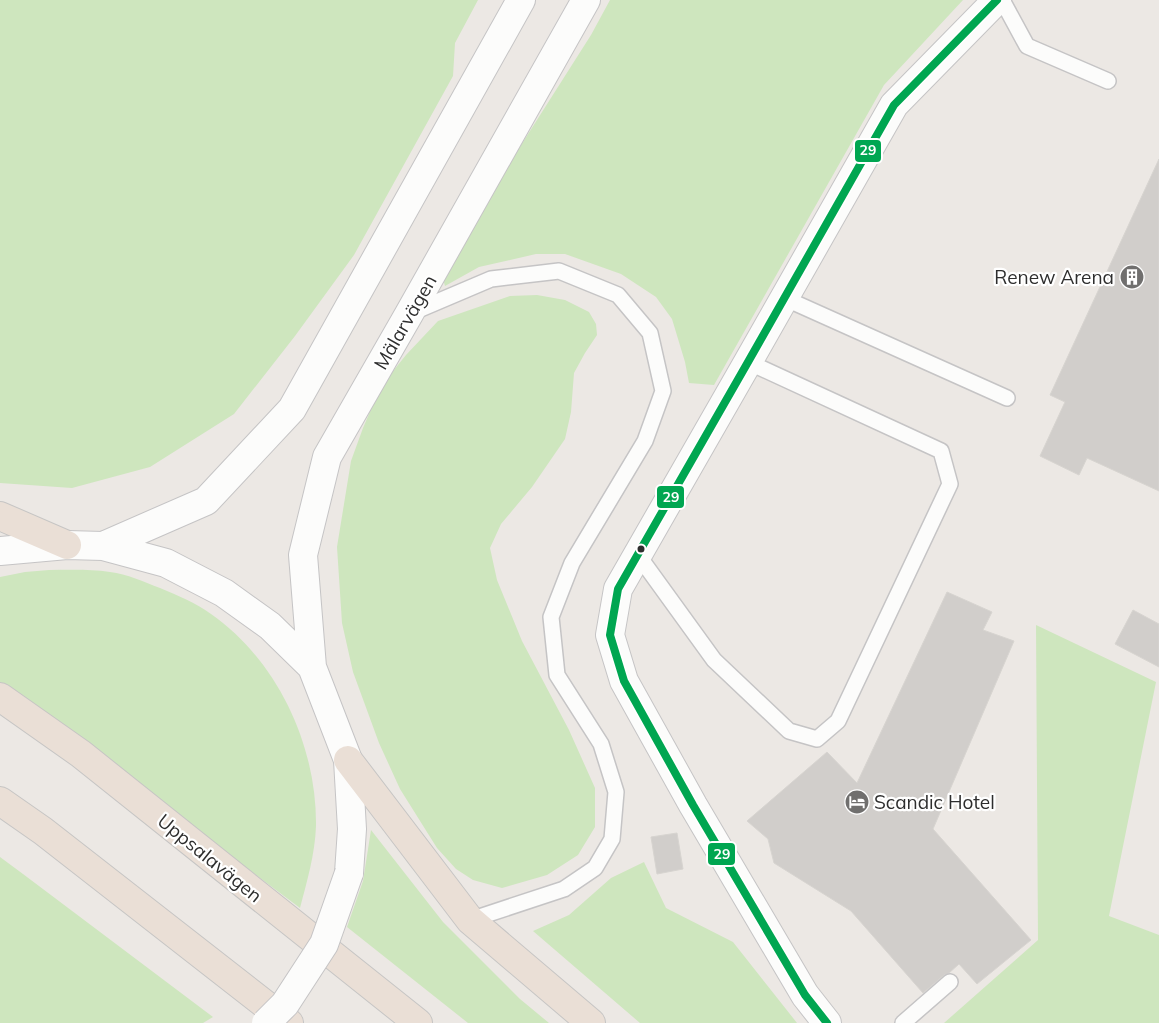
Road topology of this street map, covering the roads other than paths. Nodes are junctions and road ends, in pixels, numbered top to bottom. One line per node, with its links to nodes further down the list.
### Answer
1 (521, 0): 12 (main road)
2 (586, 0): 7 (main road, Mälarvägen)
3 (997, 0): 6 (main road)
4 (1002, 0): 5 (lane)
5 (1108, 81)
6 (784, 298): 8 (main road); 9 (lane)
7 (409, 314): 15 (main road, Mälarvägen); 19 (lane)
8 (748, 362): 14 (main road); 14 (lane)
9 (1007, 398)
10 (0, 516): 11 (highway)
11 (67, 545): 12 (main road); 13 (main road)
12 (102, 546): 15 (main road)
13 (0, 552)
14 (638, 555): 25 (main road)
15 (312, 667): 17 (main road)
16 (0, 697): 23 (highway, Uppsalavägen)
17 (348, 760): 19 (highway); 21 (main road, bridge)
18 (0, 801): 22 (highway)
19 (470, 920): 24 (highway)
20 (950, 982): 26 (lane)
21 (266, 1023)
22 (289, 1023)
23 (418, 1023)
24 (591, 1023)
25 (826, 1023)
26 (903, 1023)

